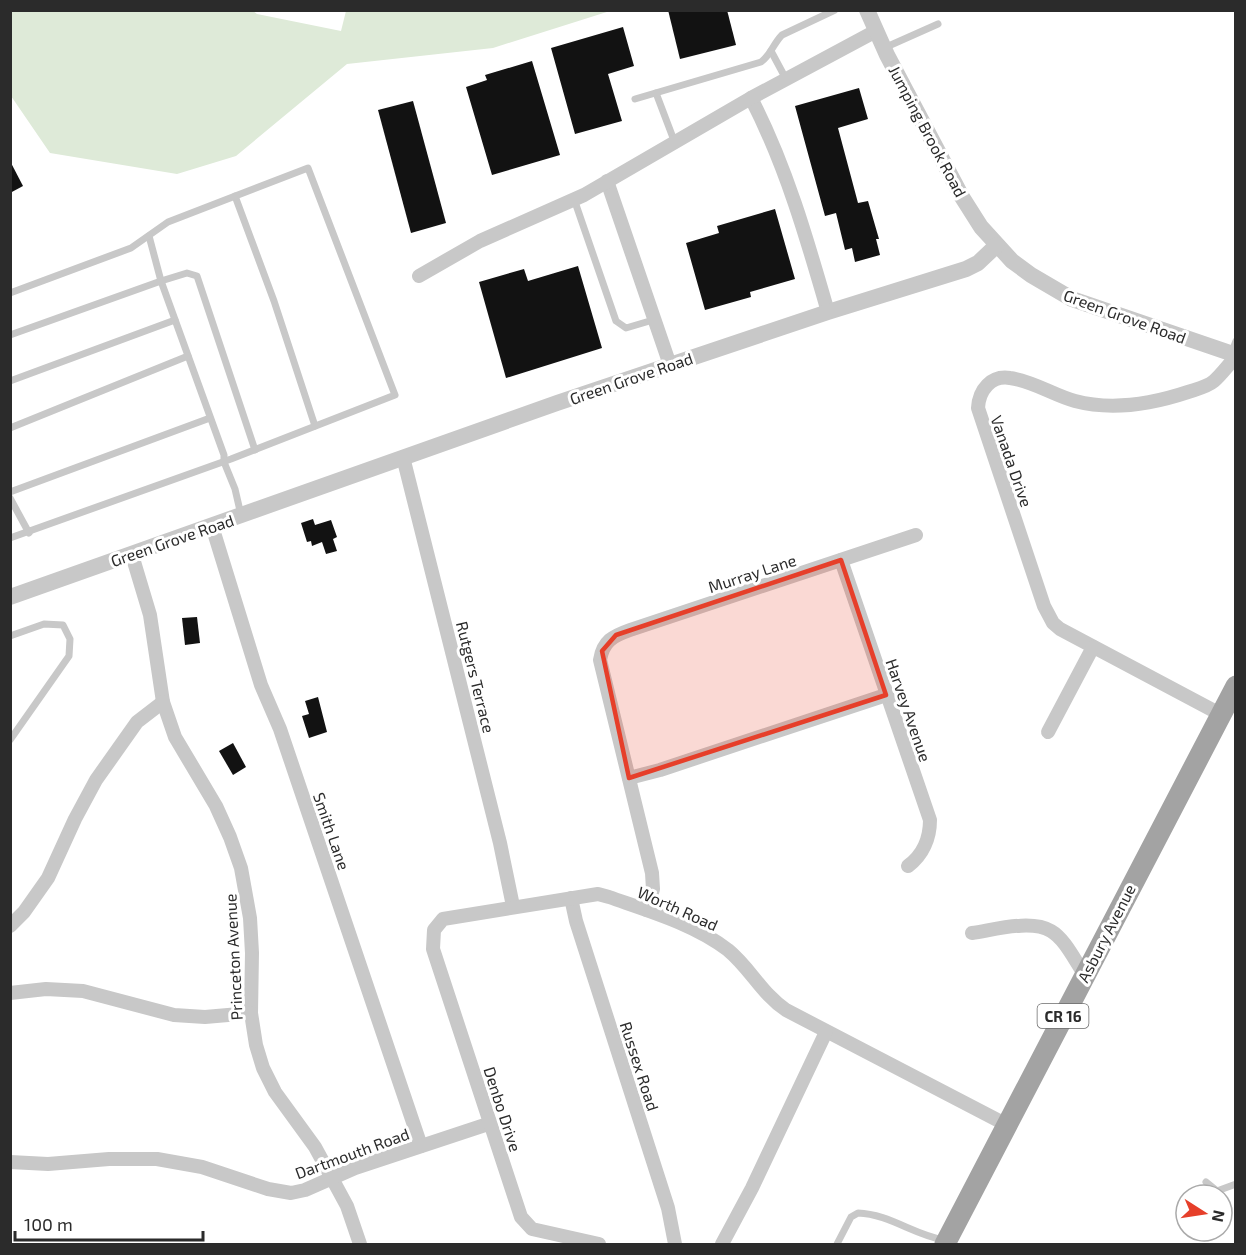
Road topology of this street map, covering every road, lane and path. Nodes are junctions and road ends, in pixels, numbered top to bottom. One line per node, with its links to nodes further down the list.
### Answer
1 (835, 10): 6 (lane)
2 (867, 10): 4 (street, Jumping Brook Road)
3 (938, 24): 5 (lane)
4 (876, 31): 5 (street, Jumping Brook Road); 7 (street)
5 (884, 48): 16 (street, Jumping Brook Road)
6 (771, 51): 7 (lane); 8 (lane)
7 (786, 79): 9 (street)
8 (656, 93): 10 (lane); 11 (lane)
9 (751, 98): 11 (street); 20 (street)
10 (635, 99)
11 (675, 143): 12 (street)
12 (607, 181): 14 (street); 22 (street)
13 (235, 196): 15 (lane); 29 (lane); 29 (lane)
14 (574, 199): 17 (street); 22 (lane)
15 (149, 236): 18 (lane); 19 (lane)
16 (997, 245): 20 (street, Green Grove Road); 24 (street, Green Grove Road)
17 (419, 276)
18 (161, 281): 21 (lane); 23 (lane); 31 (lane)
19 (10, 293)
20 (828, 312): 26 (street, Green Grove Road)
21 (175, 320): 25 (lane); 27 (lane)
22 (653, 320): 26 (street)
23 (10, 335)
24 (1234, 352): 45 (street, Vanada Drive)
25 (188, 357): 28 (lane); 30 (lane)
26 (670, 365): 32 (street, Green Grove Road)
27 (10, 381)
28 (210, 418): 33 (lane); 34 (lane)
29 (315, 426): 31 (lane)
30 (10, 428)
31 (255, 450): 33 (lane)
32 (404, 457): 36 (street, Green Grove Road); 55 (street, Rutgers Terrace)
33 (224, 462): 36 (lane); 38 (lane)
34 (10, 492)
35 (10, 498): 38 (lane)
36 (242, 515): 37 (street, Green Grove Road)
37 (212, 526): 41 (street, Green Grove Road); 66 (street, Smith Lane)
38 (28, 533): 40 (lane)
39 (916, 535): 42 (street, Murray Lane)
40 (10, 538)
41 (132, 555): 43 (street, Green Grove Road); 48 (street, Princeton Avenue)
42 (842, 560): 47 (street, Harvey Avenue); 52 (street, Murray Lane)
43 (10, 597)
44 (10, 636): 51 (lane)
45 (1093, 647): 49 (street, Vanada Drive); 50 (street)
46 (1236, 686): 49 (main road, Asbury Avenue / CR 16)
47 (886, 695): 52 (street); 53 (street, Harvey Avenue)
48 (163, 702): 57 (street); 62 (street, Princeton Avenue)
49 (1220, 714): 60 (main road, Asbury Avenue / CR 16)
50 (1048, 732)
51 (10, 740)
52 (629, 778): 56 (street)
53 (908, 866)
54 (571, 898): 55 (street, Worth Road); 56 (street, Worth Road); 74 (street, Russex Road)
55 (513, 906): 58 (street, Worth Road)
56 (647, 910): 63 (street, Worth Road)
57 (10, 926)
58 (434, 930): 64 (street, Denbo Drive)
59 (972, 933): 60 (street)
60 (1085, 975): 65 (main road, Asbury Avenue / CR 16)
61 (10, 993): 62 (street)
62 (251, 1013): 68 (street, Princeton Avenue)
63 (826, 1032): 65 (street, Worth Road); 75 (street)
64 (490, 1123): 66 (street, Dartmouth Road); 73 (street, Denbo Drive)
65 (1007, 1125): 71 (main road, Asbury Avenue / CR 16)
66 (421, 1146): 68 (street, Dartmouth Road)
67 (10, 1162): 68 (street, Dartmouth Road)
68 (330, 1177): 72 (street, Princeton Avenue)
69 (1206, 1182): 70 (lane)
70 (1236, 1184)
71 (946, 1243): 76 (lane)
72 (360, 1245)
73 (599, 1245)
74 (675, 1245)
75 (722, 1245)
76 (837, 1245)

